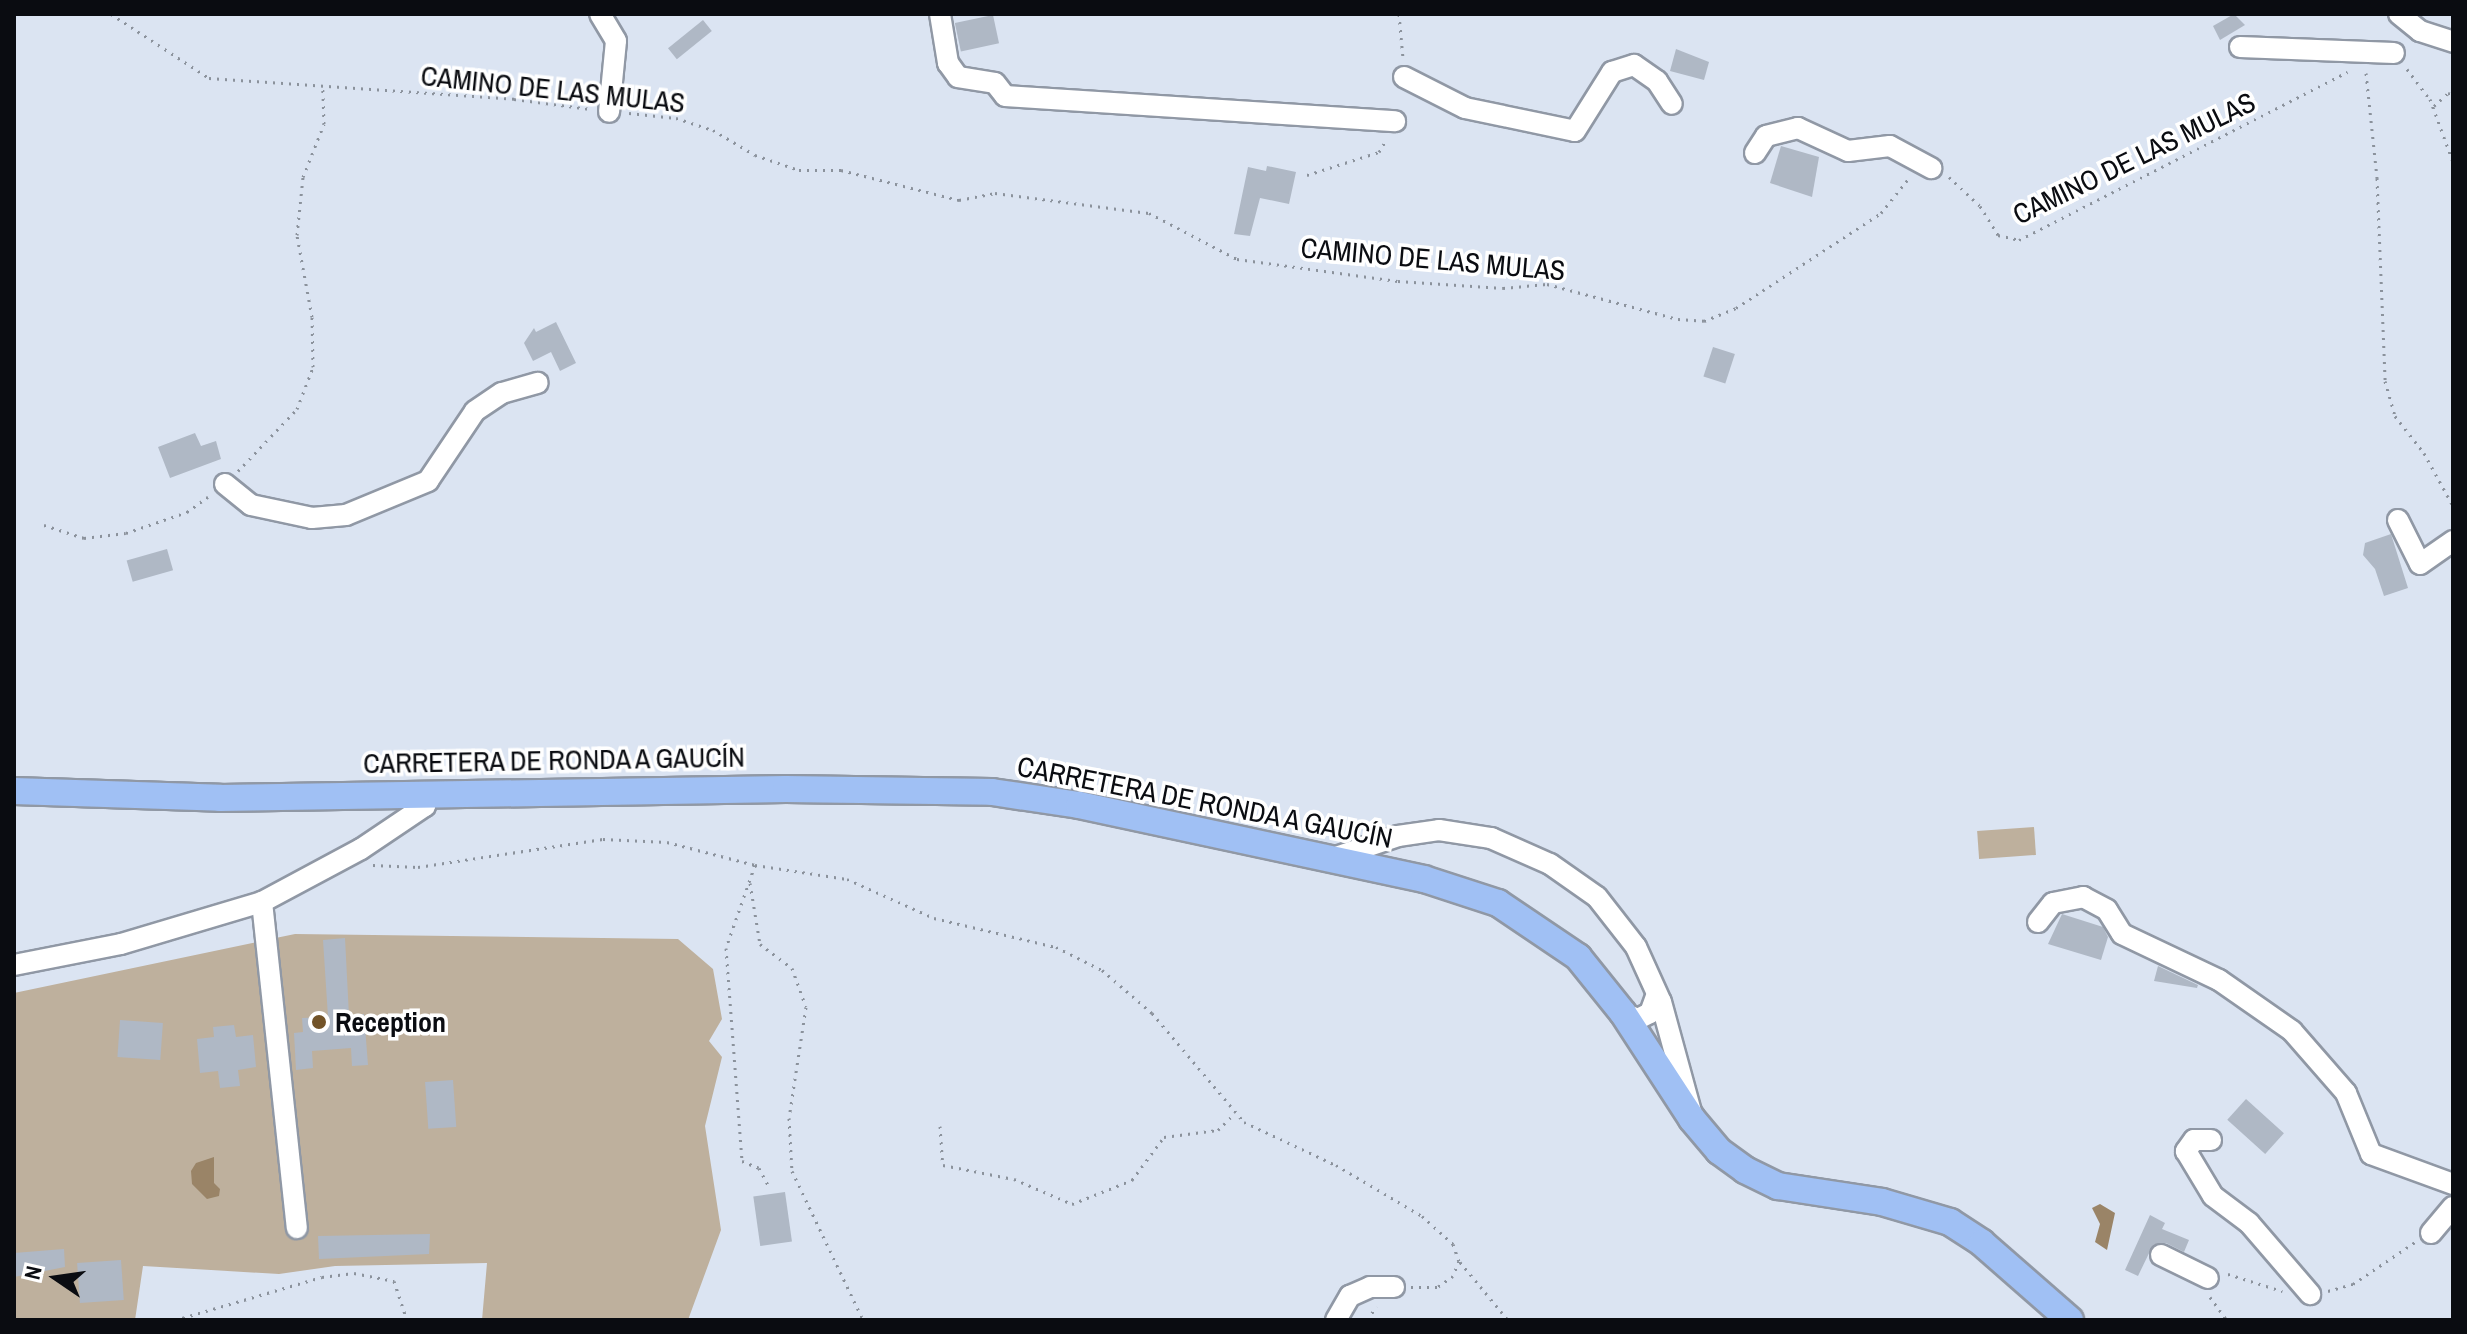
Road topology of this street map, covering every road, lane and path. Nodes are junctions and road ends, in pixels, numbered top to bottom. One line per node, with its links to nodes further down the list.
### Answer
1 (111, 14): 9 (path, CAMINO DE LAS MULAS)
2 (600, 14): 13 (street)
3 (940, 14): 14 (street)
4 (2399, 14): 5 (street)
5 (2453, 42)
6 (2240, 47): 7 (street)
7 (2394, 53): 12 (path)
8 (1404, 77): 11 (street)
9 (323, 87): 13 (path, CAMINO DE LAS MULAS); 19 (path)
10 (2453, 95): 12 (path)
11 (1672, 104)
12 (2433, 107): 16 (path)
13 (609, 112): 17 (path, CAMINO DE LAS MULAS)
14 (1395, 121)
15 (1755, 153): 17 (street)
16 (2453, 162)
17 (1925, 168): 20 (path, CAMINO DE LAS MULAS)
18 (538, 383): 19 (street)
19 (225, 484): 22 (path)
20 (2453, 506)
21 (2398, 520): 23 (street)
22 (44, 525)
23 (2453, 541)
24 (14, 791): 25 (main road, CARRETERA DE RONDA A GAUCÍN)
25 (428, 793): 27 (street); 28 (main road, CARRETERA DE RONDA A GAUCÍN)
26 (1427, 831): 28 (street); 30 (street); 35 (street)
27 (361, 849): 29 (path); 32 (street)
28 (1331, 858): 30 (main road, CARRETERA DE RONDA A GAUCÍN)
29 (755, 865): 31 (path); 37 (path)
30 (1393, 871): 36 (main road, CARRETERA DE RONDA A GAUCÍN)
31 (750, 883): 42 (path); 53 (path)
32 (262, 902): 34 (street); 44 (street)
33 (2038, 922): 41 (street)
34 (14, 965)
35 (1657, 994): 36 (street); 38 (street)
36 (1623, 1013): 38 (main road, CARRETERA DE RONDA A GAUCÍN)
37 (1235, 1113): 39 (path); 47 (path)
38 (1692, 1119): 57 (main road, CARRETERA DE RONDA A GAUCÍN)
39 (940, 1126)
40 (2211, 1140): 50 (street)
41 (2453, 1184)
42 (768, 1185)
43 (2453, 1207): 45 (street)
44 (297, 1228)
45 (2431, 1233)
46 (2161, 1255): 48 (street)
47 (1459, 1261): 49 (path); 56 (path)
48 (2208, 1278)
49 (1394, 1287): 54 (street); 55 (path)
50 (2310, 1294)
51 (175, 1320): 52 (path)
52 (407, 1320)
53 (863, 1320)
54 (1336, 1320)
55 (1368, 1320)
56 (1508, 1320)
57 (2070, 1320)

